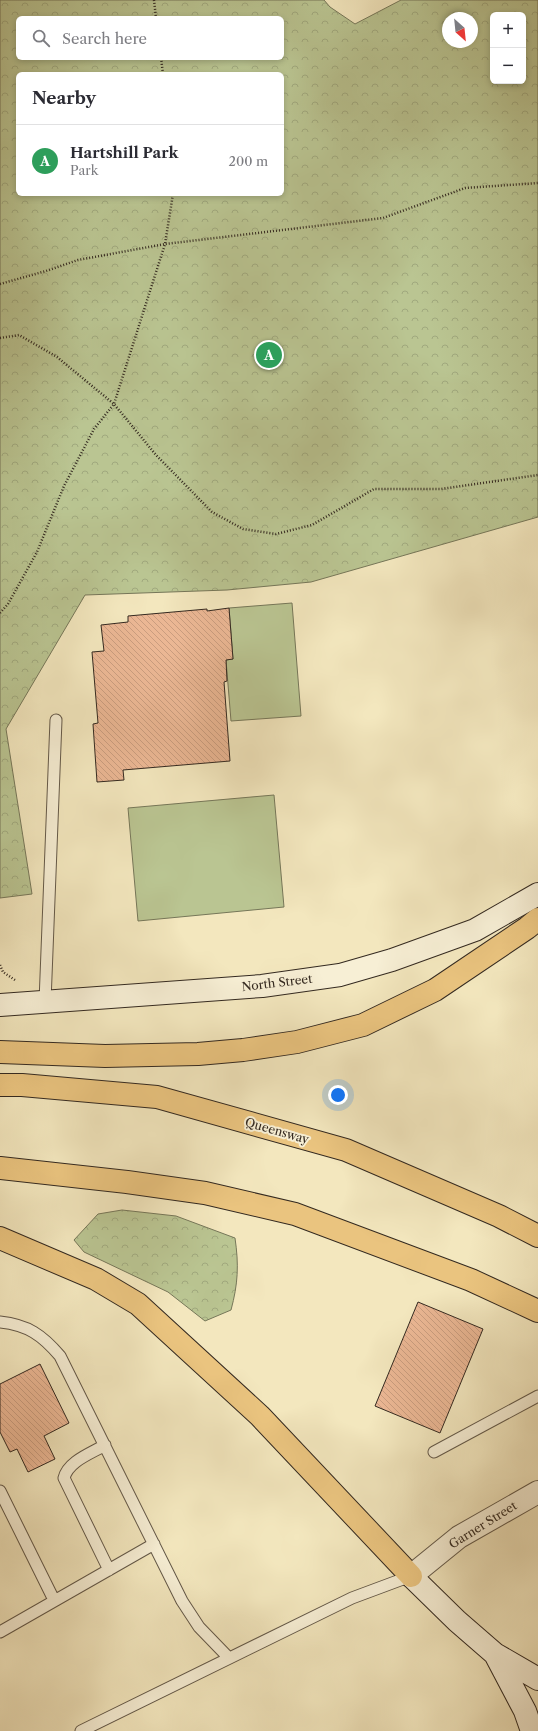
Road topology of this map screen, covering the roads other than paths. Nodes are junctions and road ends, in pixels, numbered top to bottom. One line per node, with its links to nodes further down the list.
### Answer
1 (56, 720): 4 (lane)
2 (538, 894): 4 (street, North Street)
3 (538, 919): 6 (highway)
4 (45, 1002): 5 (street, North Street)
5 (0, 1005)
6 (0, 1052)
7 (0, 1085): 9 (highway, Queensway)
8 (0, 1168): 11 (highway)
9 (538, 1236)
10 (0, 1238): 20 (highway)
11 (538, 1311)
12 (0, 1322): 14 (lane)
13 (538, 1396): 15 (lane)
14 (105, 1445): 18 (lane); 19 (lane)
15 (434, 1452)
16 (0, 1491): 21 (lane)
17 (538, 1492): 20 (street, Garner Street)
18 (154, 1544): 19 (lane); 24 (lane)
19 (109, 1570): 21 (lane)
20 (411, 1576): 23 (street); 24 (lane)
21 (54, 1600): 22 (lane)
22 (0, 1632)
23 (495, 1654): 25 (street); 27 (street)
24 (228, 1657): 26 (lane)
25 (538, 1679)
26 (81, 1731)
27 (532, 1731)

